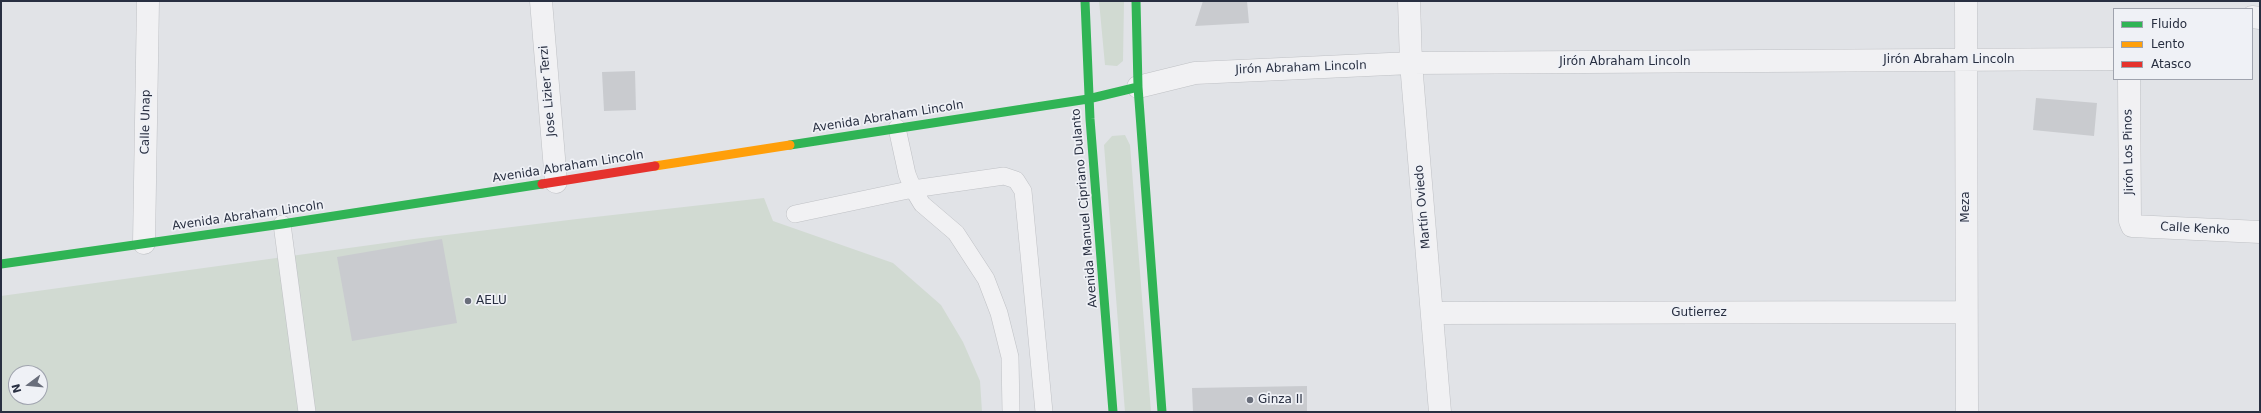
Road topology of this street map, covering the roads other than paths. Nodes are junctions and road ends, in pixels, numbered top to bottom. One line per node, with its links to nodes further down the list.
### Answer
1 (148, 1): 20 (street, Calle Unap)
2 (541, 1): 14 (street, Jose Lizier Terzi)
3 (1085, 1): 12 (street, Avenida Manuel Cipriano Dulanto)
4 (1136, 1): 11 (street)
5 (1409, 1): 9 (street, Martín Oviedo)
6 (1966, 1): 7 (street, Meza)
7 (1967, 60): 8 (street, Jirón Abraham Lincoln); 9 (street, Jirón Abraham Lincoln); 22 (street, Meza)
8 (2113, 60)
9 (1411, 63): 11 (street, Jirón Abraham Lincoln); 23 (street, Martín Oviedo)
10 (2129, 80): 18 (street, Jirón Los Pinos)
11 (1138, 87): 12 (street, Avenida Abraham Lincoln); 28 (street)
12 (1088, 99): 13 (street, Avenida Abraham Lincoln); 27 (street, Avenida Manuel Cipriano Dulanto)
13 (897, 128): 14 (street, Avenida Abraham Lincoln); 15 (lane)
14 (556, 182): 17 (street, Avenida Abraham Lincoln)
15 (913, 188): 16 (lane); 25 (lane); 26 (lane)
16 (795, 214)
17 (282, 224): 20 (street, Avenida Abraham Lincoln); 24 (lane)
18 (2131, 224): 19 (street, Calle Kenko)
19 (2260, 232)
20 (144, 243): 21 (street, Avenida Abraham Lincoln)
21 (1, 264)
22 (1966, 312): 23 (street, Gutierrez); 30 (street, Meza)
23 (1432, 314): 29 (street, Martín Oviedo)
24 (307, 412)
25 (1012, 412)
26 (1044, 412)
27 (1113, 412)
28 (1162, 412)
29 (1440, 412)
30 (1967, 412)

